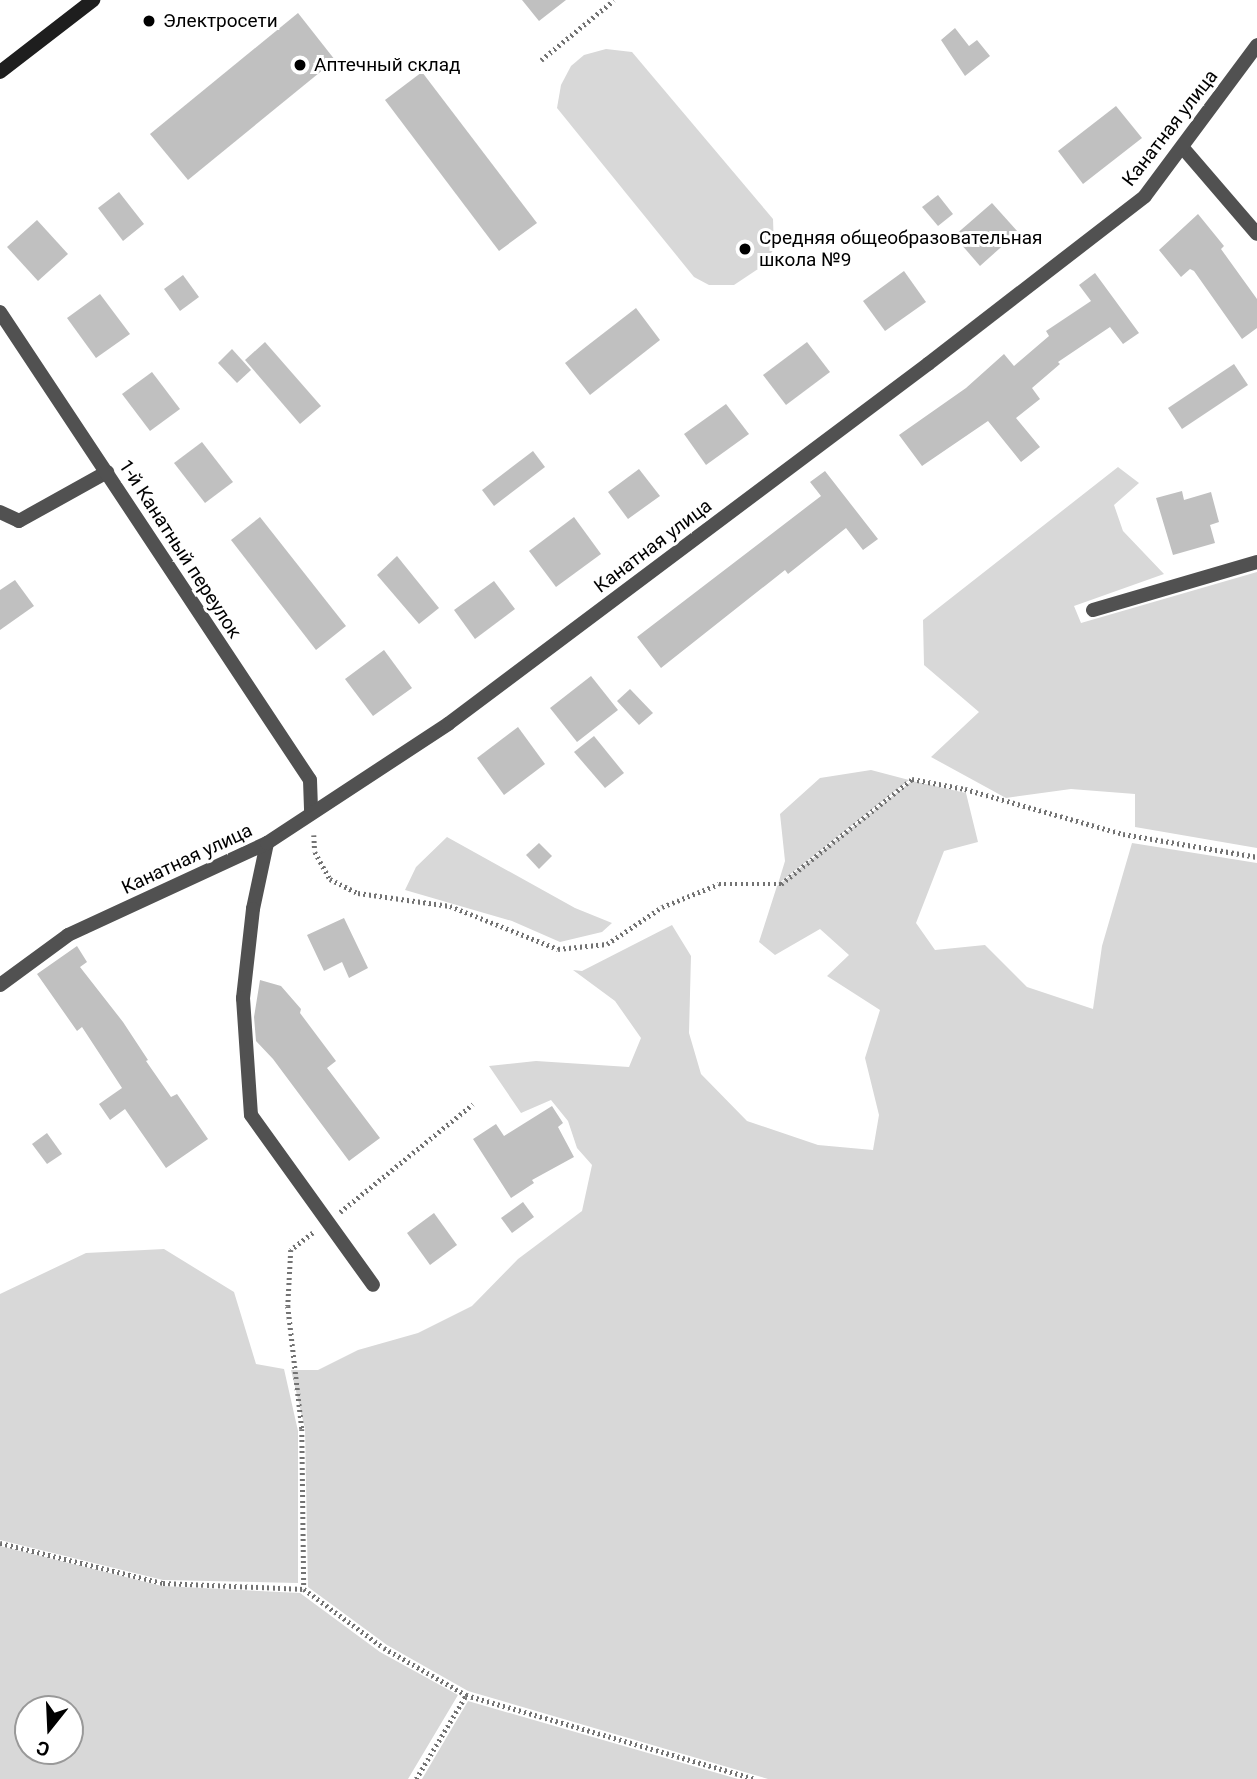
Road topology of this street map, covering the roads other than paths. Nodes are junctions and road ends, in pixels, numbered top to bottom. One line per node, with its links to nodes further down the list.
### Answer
1 (93, 0): 3 (main road)
2 (1257, 45): 4 (street, Канатная улица)
3 (0, 72)
4 (1183, 148): 5 (street); 11 (street, Канатная улица)
5 (1257, 234)
6 (0, 312): 7 (street, 1-й Канатный переулок)
7 (107, 472): 8 (street); 11 (street, 1-й Канатный переулок)
8 (0, 512)
9 (1257, 562): 10 (street)
10 (1093, 610)
11 (312, 812): 12 (street, Канатная улица)
12 (267, 843): 13 (street, Канатная улица); 14 (street)
13 (0, 985)
14 (373, 1285)

